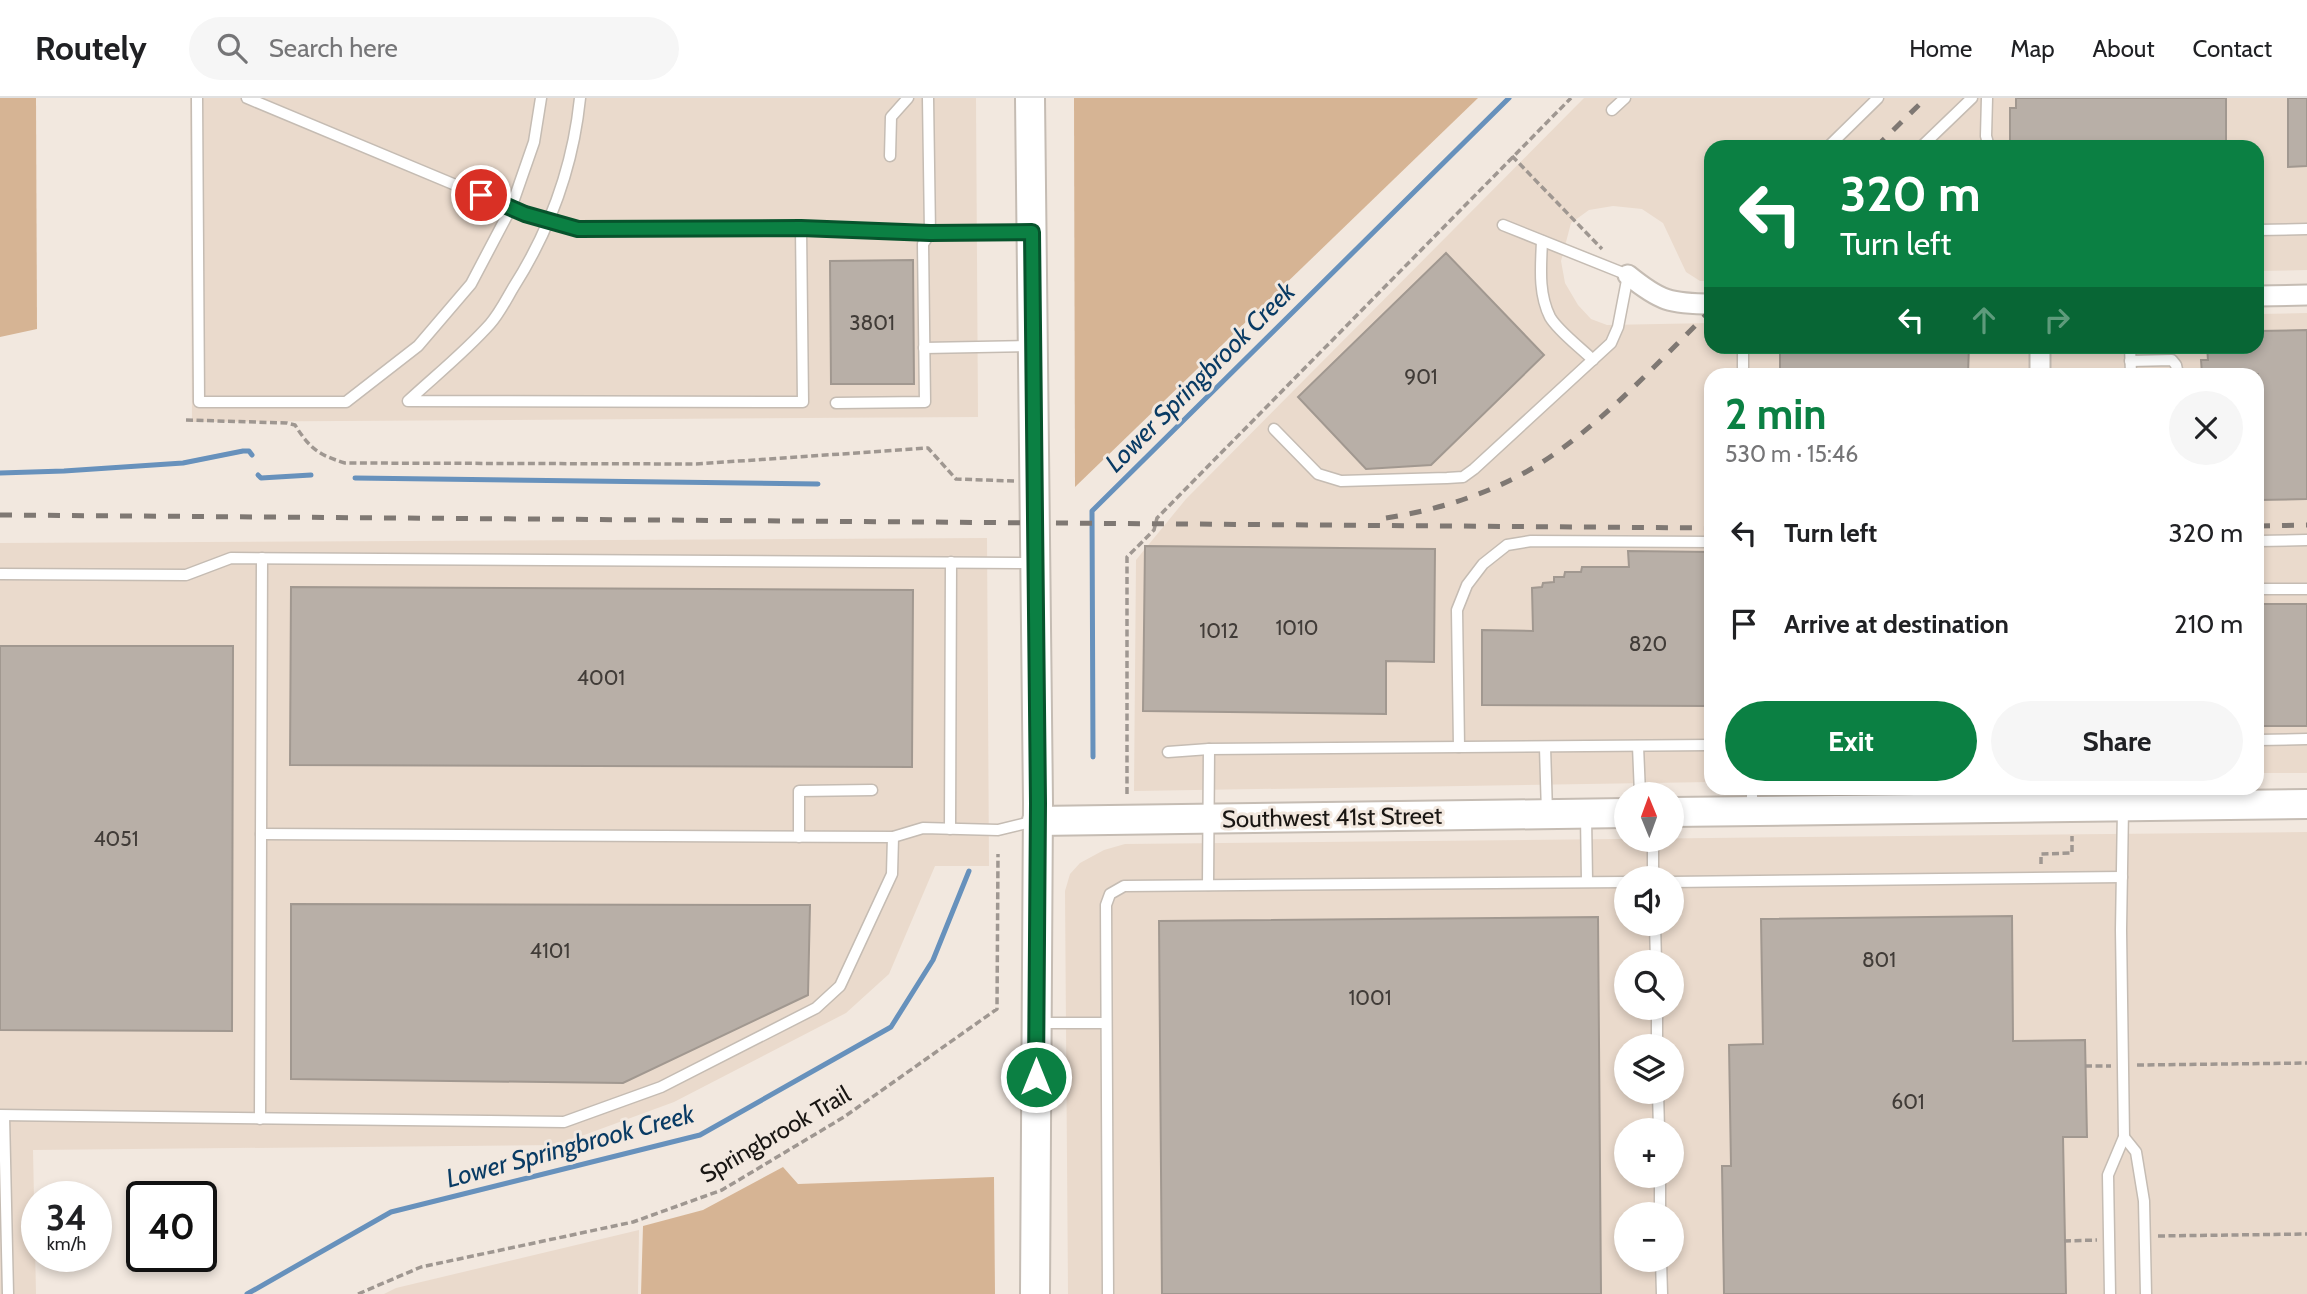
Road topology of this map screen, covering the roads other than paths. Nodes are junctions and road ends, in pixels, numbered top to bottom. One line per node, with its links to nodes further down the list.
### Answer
1 (197, 98): 17 (lane)
2 (247, 98): 17 (lane)
3 (541, 98): 17 (lane)
4 (580, 98): 18 (lane)
5 (908, 98): 16 (lane)
6 (928, 98): 24 (lane)
7 (1030, 98): 23 (main road)
8 (1625, 98): 12 (lane)
9 (1878, 98): 13 (lane)
10 (1972, 98): 14 (lane)
11 (1987, 98): 15 (lane)
12 (1612, 110)
13 (1835, 140)
14 (1928, 140)
15 (1987, 140)
16 (890, 156)
17 (511, 208): 18 (lane)
18 (550, 222): 20 (lane); 20 (lane)
19 (1503, 225): 25 (lane)
20 (801, 228): 24 (lane)
21 (2307, 229): 22 (lane)
22 (2264, 230)
23 (1032, 232): 24 (lane); 30 (main road)
24 (930, 233): 31 (lane)
25 (1542, 241): 26 (lane); 33 (lane)
26 (1628, 275): 29 (street); 33 (lane)
27 (2307, 295): 28 (street)
28 (2264, 296)
29 (1704, 304)
30 (1033, 346): 31 (lane); 44 (main road)
31 (924, 348): 37 (lane)
32 (2130, 354): 34 (lane)
33 (1593, 360): 38 (lane)
34 (2130, 361): 35 (lane); 36 (lane)
35 (2131, 368)
36 (2177, 368)
37 (836, 403)
38 (1274, 429)
39 (2307, 540): 40 (lane)
40 (2264, 541)
41 (1704, 542): 52 (lane)
42 (262, 558): 43 (lane); 45 (lane); 69 (lane)
43 (951, 562): 44 (lane); 68 (lane)
44 (1035, 563): 67 (main road)
45 (0, 574)
46 (2264, 589): 47 (lane)
47 (2307, 589)
48 (2307, 739): 49 (lane)
49 (2264, 740)
50 (1704, 745): 51 (lane)
51 (1638, 746): 53 (lane); 56 (lane)
52 (1459, 747): 53 (lane); 54 (lane)
53 (1545, 747): 65 (lane)
54 (1209, 749): 55 (lane); 66 (lane)
55 (1168, 752)
56 (1640, 782)
57 (872, 790): 70 (lane)
58 (2046, 797): 59 (main road); 61 (main road)
59 (1752, 800): 62 (main road)
60 (2307, 804): 61 (main road)
61 (2123, 806): 72 (lane)
62 (1684, 810)
63 (1586, 813): 64 (main road, Southwest 41st Street); 65 (main road, Southwest 41st Street); 73 (lane)
64 (1614, 813)
65 (1547, 814): 66 (main road, Southwest 41st Street)
66 (1207, 818): 67 (main road, Southwest 41st Street); 76 (lane)
67 (1037, 821): 68 (lane); 77 (main road)
68 (950, 829): 71 (lane)
69 (261, 834): 70 (lane); 80 (lane)
70 (799, 837): 71 (lane)
71 (893, 837): 80 (lane)
72 (2122, 877): 75 (lane); 81 (lane)
73 (1587, 881): 74 (lane); 76 (lane)
74 (1614, 882)
75 (1684, 882)
76 (1208, 885): 78 (lane)
77 (1036, 1023): 78 (lane); 84 (main road)
78 (1106, 1023): 85 (lane)
79 (2, 1115): 80 (lane); 83 (lane)
80 (260, 1119)
81 (2124, 1137): 87 (lane); 88 (lane)
82 (1661, 1272): 86 (lane)
83 (8, 1294)
84 (1035, 1294)
85 (1108, 1294)
86 (1662, 1294)
87 (2110, 1294)
88 (2146, 1294)

